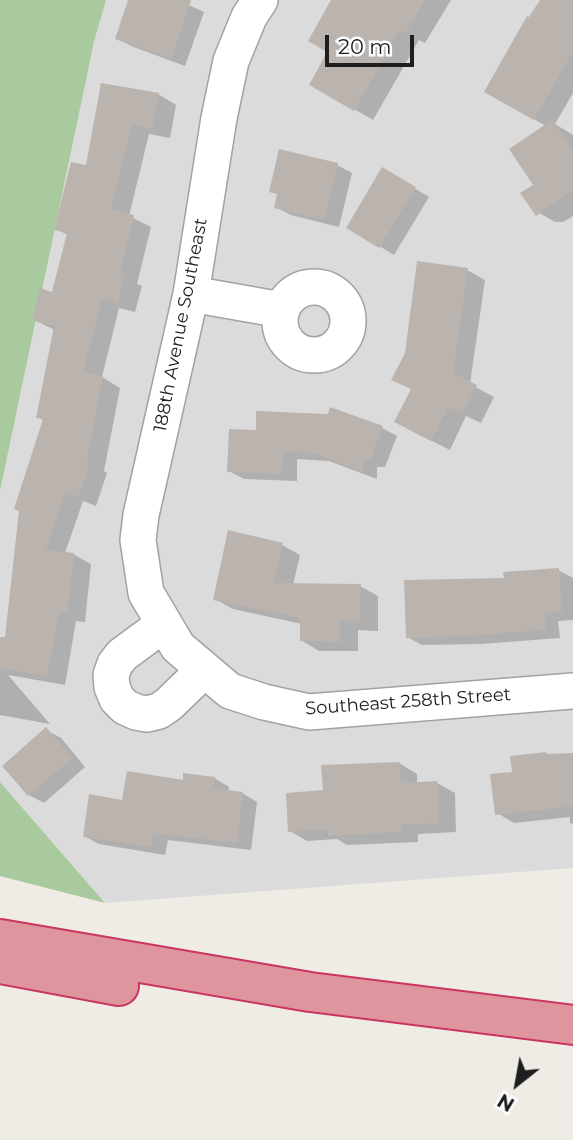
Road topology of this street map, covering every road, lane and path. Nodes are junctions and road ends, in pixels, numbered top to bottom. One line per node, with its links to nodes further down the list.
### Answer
1 (260, 0): 2 (street, 188th Avenue Southeast)
2 (191, 294): 3 (street); 4 (street, 188th Avenue Southeast)
3 (282, 310)
4 (182, 647): 5 (street, Southeast 258th Street)
5 (573, 691)
6 (0, 939): 8 (highway)
7 (0, 964): 8 (highway)
8 (310, 992): 9 (highway)
9 (573, 1025)

